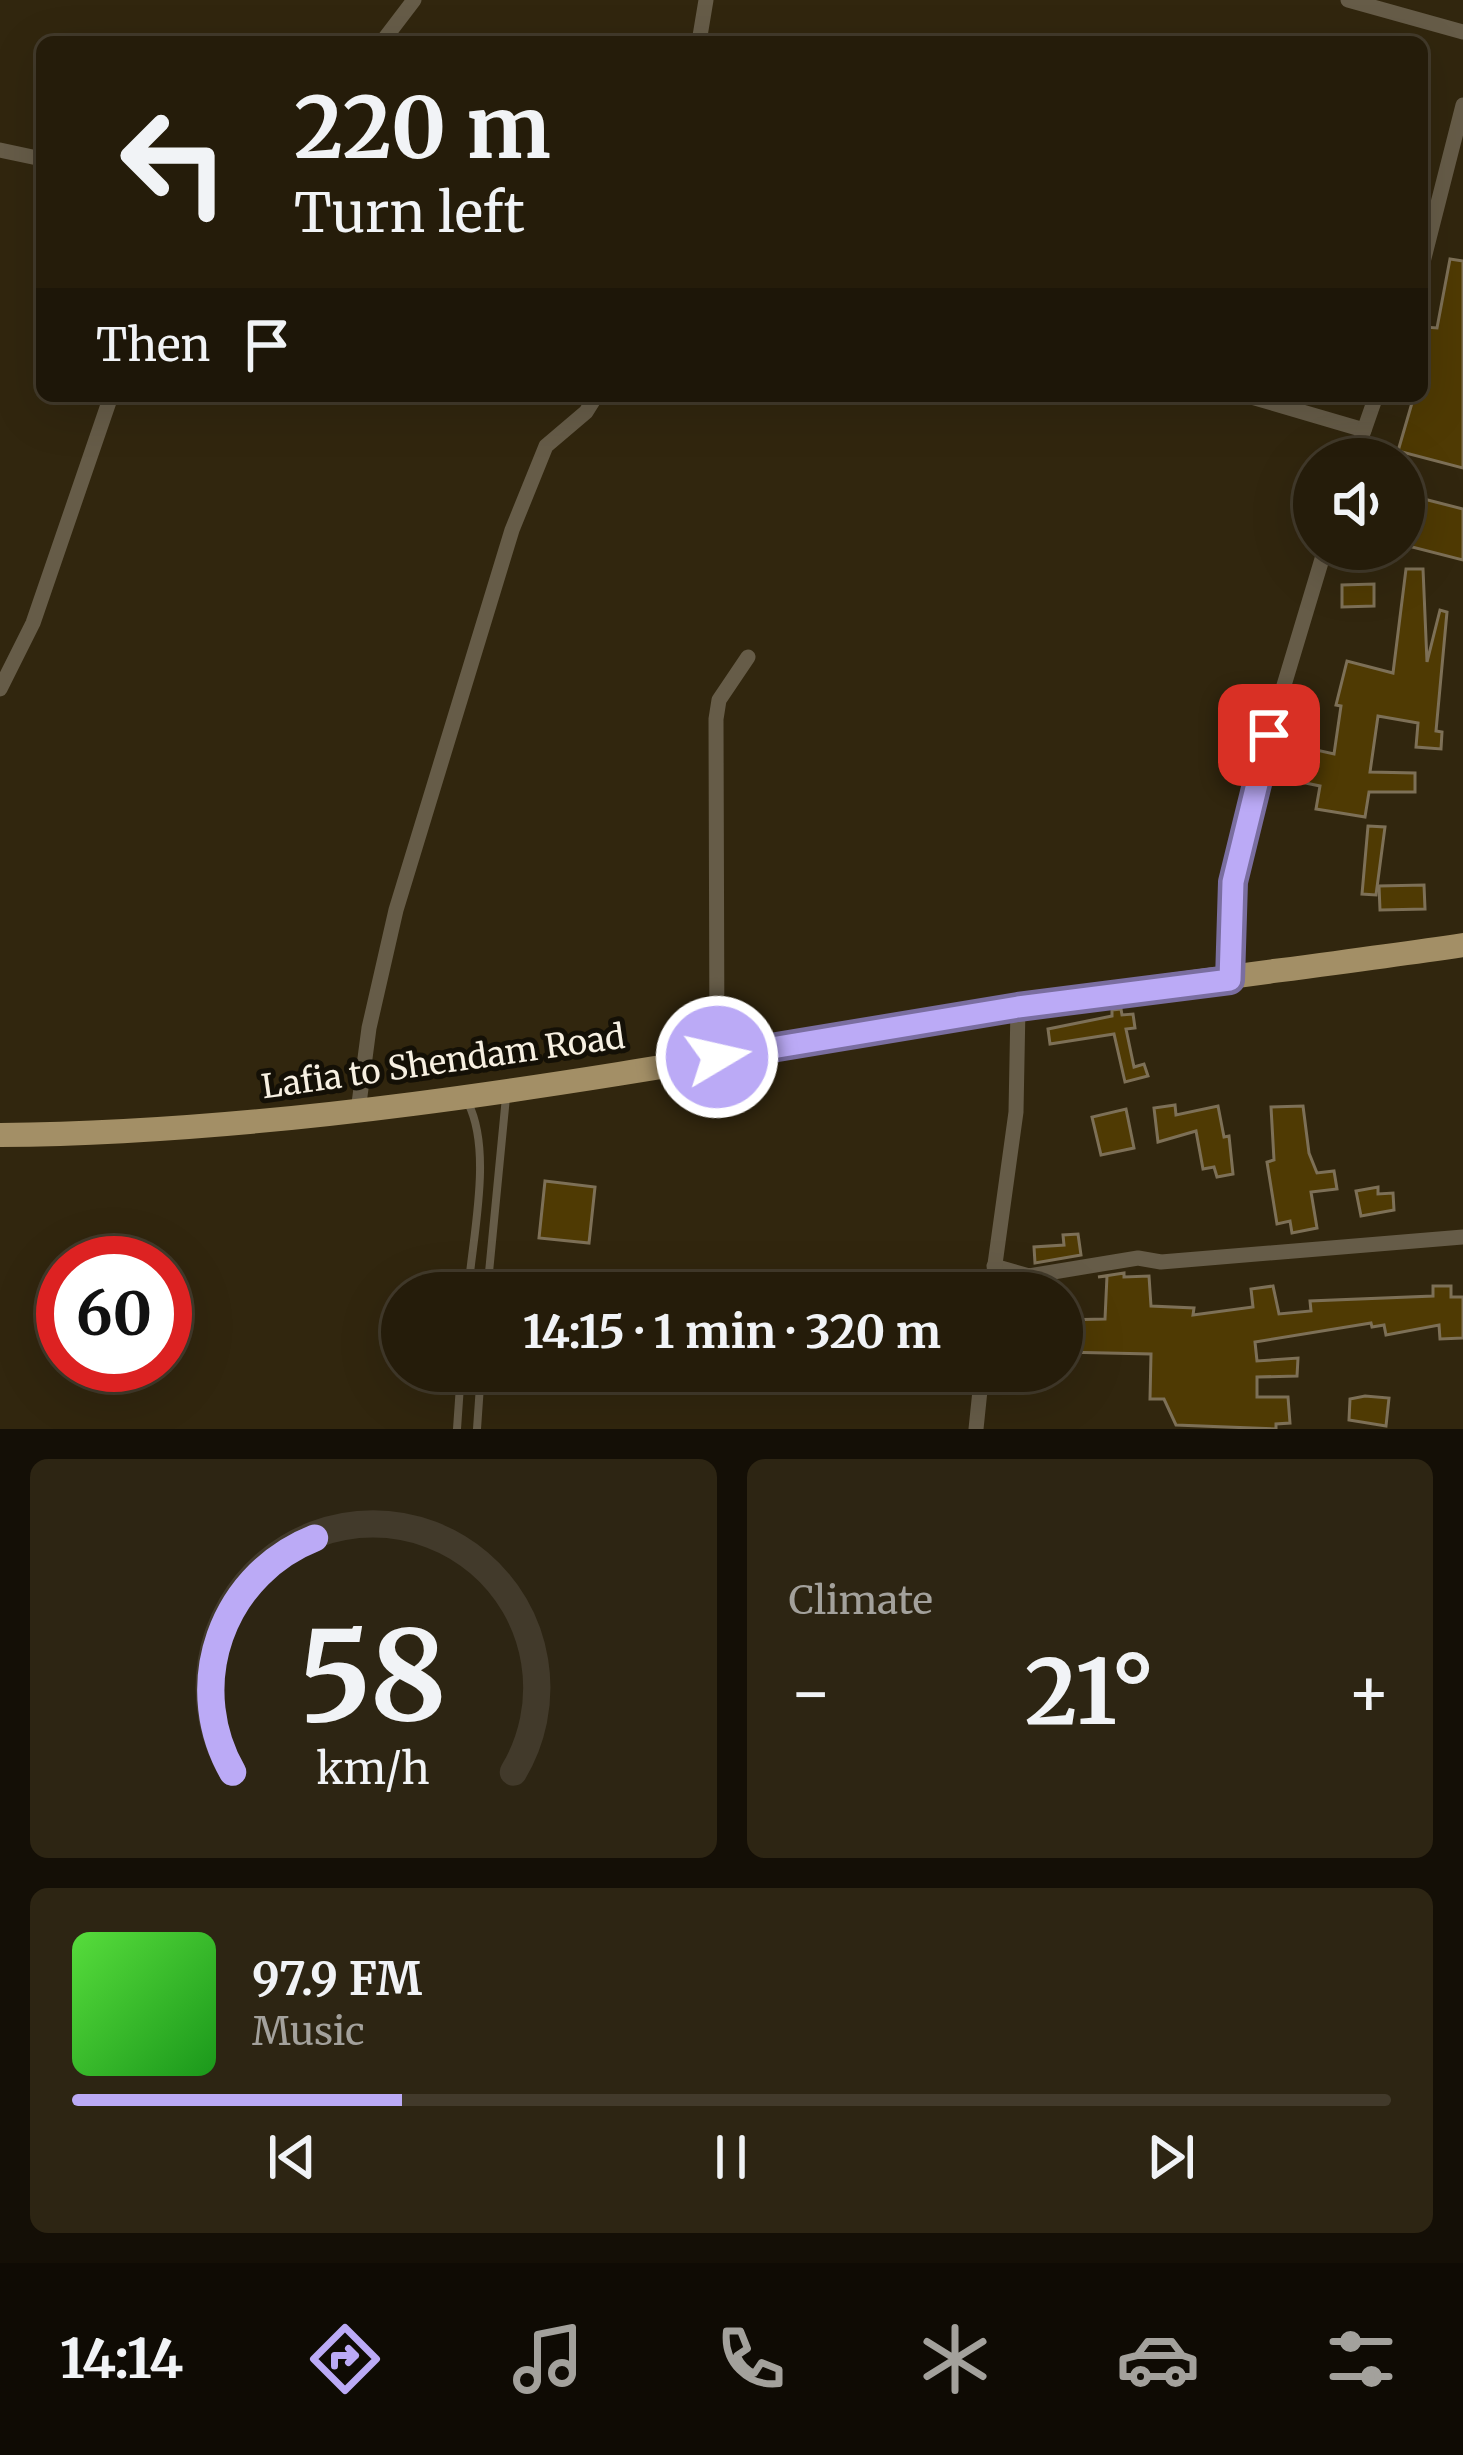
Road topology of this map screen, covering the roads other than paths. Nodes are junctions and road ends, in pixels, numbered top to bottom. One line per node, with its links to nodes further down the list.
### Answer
1 (414, 0): 5 (street)
2 (706, 0): 6 (street)
3 (1348, 0): 4 (street)
4 (1463, 32)
5 (387, 36)
6 (700, 36)
7 (1463, 105): 10 (street)
8 (0, 150): 9 (street)
9 (36, 158)
10 (1428, 242)
11 (109, 402): 19 (street)
12 (592, 402): 26 (street)
13 (1268, 402): 15 (street)
14 (1374, 402): 15 (street)
15 (1364, 430): 16 (street)
16 (1361, 438)
17 (1318, 570): 21 (street)
18 (748, 657): 23 (street)
19 (0, 689)
20 (1463, 945): 21 (main road, Lafia to Shendam Road)
21 (1230, 980): 22 (main road, Lafia to Shendam Road)
22 (1018, 1007): 23 (main road, Lafia to Shendam Road); 29 (street)
23 (717, 1057): 24 (main road, Lafia to Shendam Road)
24 (507, 1089): 25 (main road, Lafia to Shendam Road); 31 (lane)
25 (465, 1096): 26 (main road, Lafia to Shendam Road); 30 (lane)
26 (358, 1111): 27 (main road, Lafia to Shendam Road)
27 (0, 1135)
28 (1463, 1237): 29 (street)
29 (994, 1266): 32 (street)
30 (470, 1272)
31 (489, 1272)
32 (993, 1272)
33 (460, 1392): 36 (lane)
34 (480, 1392): 37 (lane)
35 (980, 1392): 38 (street)
36 (457, 1429)
37 (477, 1429)
38 (976, 1429)

